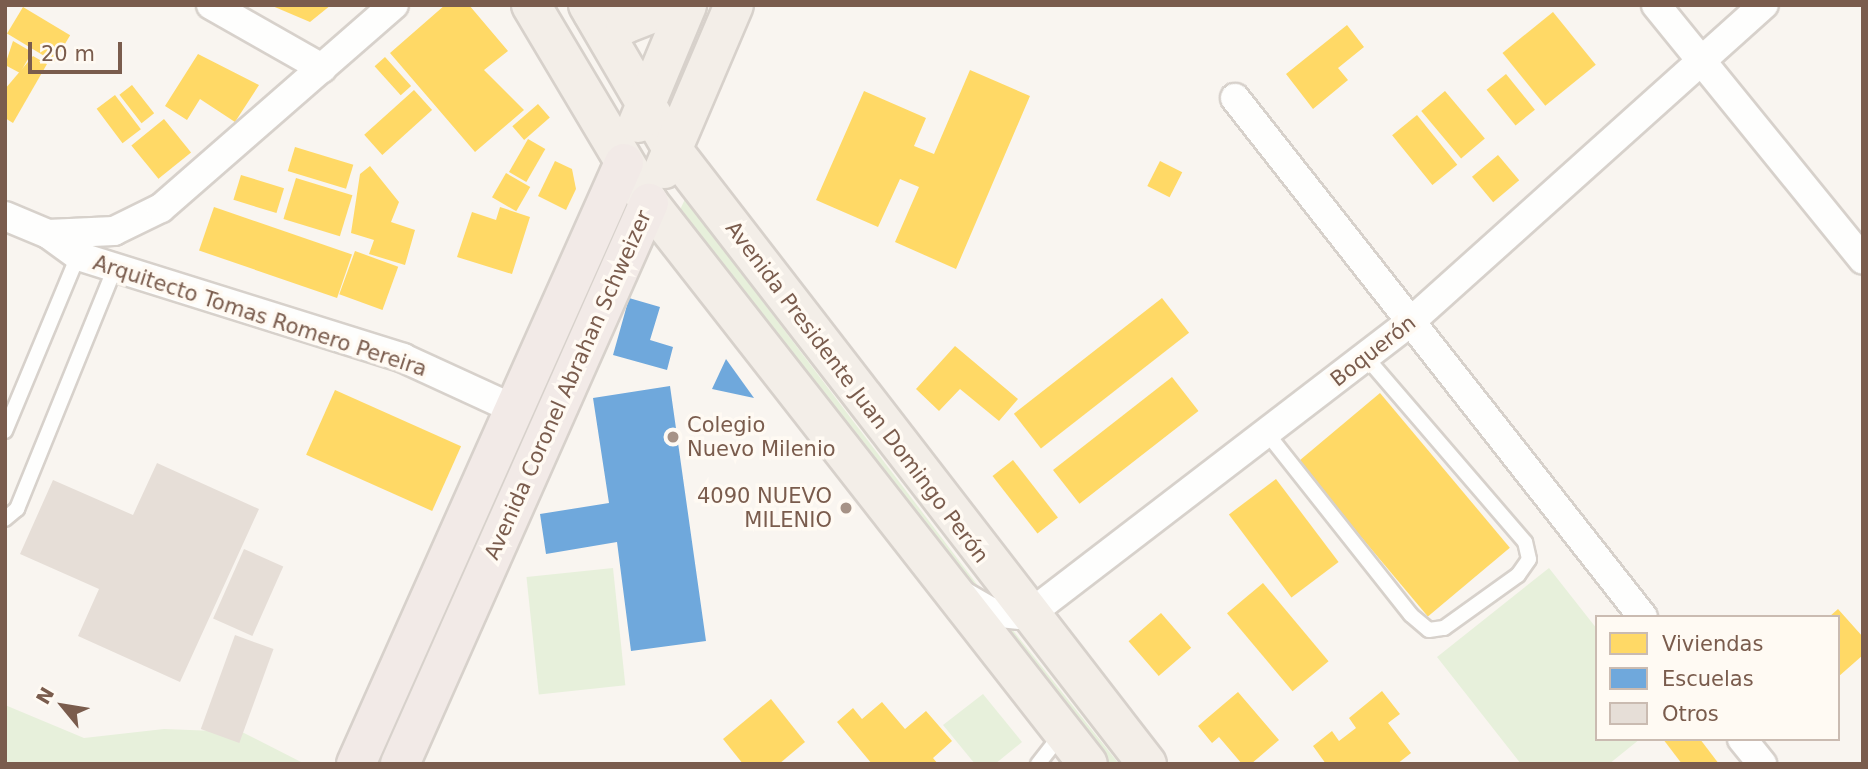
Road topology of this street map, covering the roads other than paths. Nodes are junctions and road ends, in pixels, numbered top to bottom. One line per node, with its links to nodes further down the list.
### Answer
1 (211, 5): 11 (street)
2 (394, 5): 11 (street, Arquitecto Tomas Romero Pereira)
3 (531, 5): 15 (main road)
4 (674, 5): 9 (main road)
5 (687, 5): 13 (main road, Avenida Coronel Abrahan Schweizer)
6 (734, 5): 14 (main road, Avenida Coronel Abrahan Schweizer)
7 (1656, 5): 10 (street)
8 (1763, 5): 10 (street, Boquerón)
9 (591, 9): 13 (main road, Avenida Presidente Juan Domingo Perón)
10 (1703, 62): 20 (street); 22 (street, Boquerón)
11 (322, 68): 18 (street, Arquitecto Tomas Romero Pereira)
12 (1236, 97): 22 (street)
13 (644, 106): 14 (main road, Avenida Presidente Juan Domingo Perón); 15 (main road, Avenida Coronel Abrahan Schweizer)
14 (672, 149): 16 (main road, Avenida Coronel Abrahan Schweizer); 29 (main road, Avenida Presidente Juan Domingo Perón)
15 (624, 163): 16 (main road); 24 (highway, Avenida Coronel Abrahan Schweizer)
16 (649, 203): 28 (main road); 34 (highway, Avenida Coronel Abrahan Schweizer)
17 (5, 216): 18 (street, Arquitecto Tomas Romero Pereira)
18 (48, 234): 19 (street, Arquitecto Tomas Romero Pereira)
19 (78, 256): 21 (street, Arquitecto Tomas Romero Pereira); 25 (lane)
20 (1863, 260)
21 (115, 268): 24 (street, Arquitecto Tomas Romero Pereira); 27 (lane)
22 (1408, 324): 23 (street, Boquerón); 30 (street)
23 (1366, 357): 26 (street, Boquerón); 26 (lane)
24 (514, 409): 33 (highway, Avenida Coronel Abrahan Schweizer)
25 (5, 431)
26 (1266, 432): 29 (street, Boquerón)
27 (5, 519)
28 (948, 587): 29 (street); 31 (main road)
29 (1027, 615): 37 (main road, Avenida Presidente Juan Domingo Perón)
30 (1641, 615)
31 (1063, 732): 35 (lane); 36 (main road)
32 (1744, 741): 38 (street)
33 (356, 764)
34 (400, 764)
35 (1038, 764)
36 (1088, 764)
37 (1147, 764)
38 (1762, 764)

